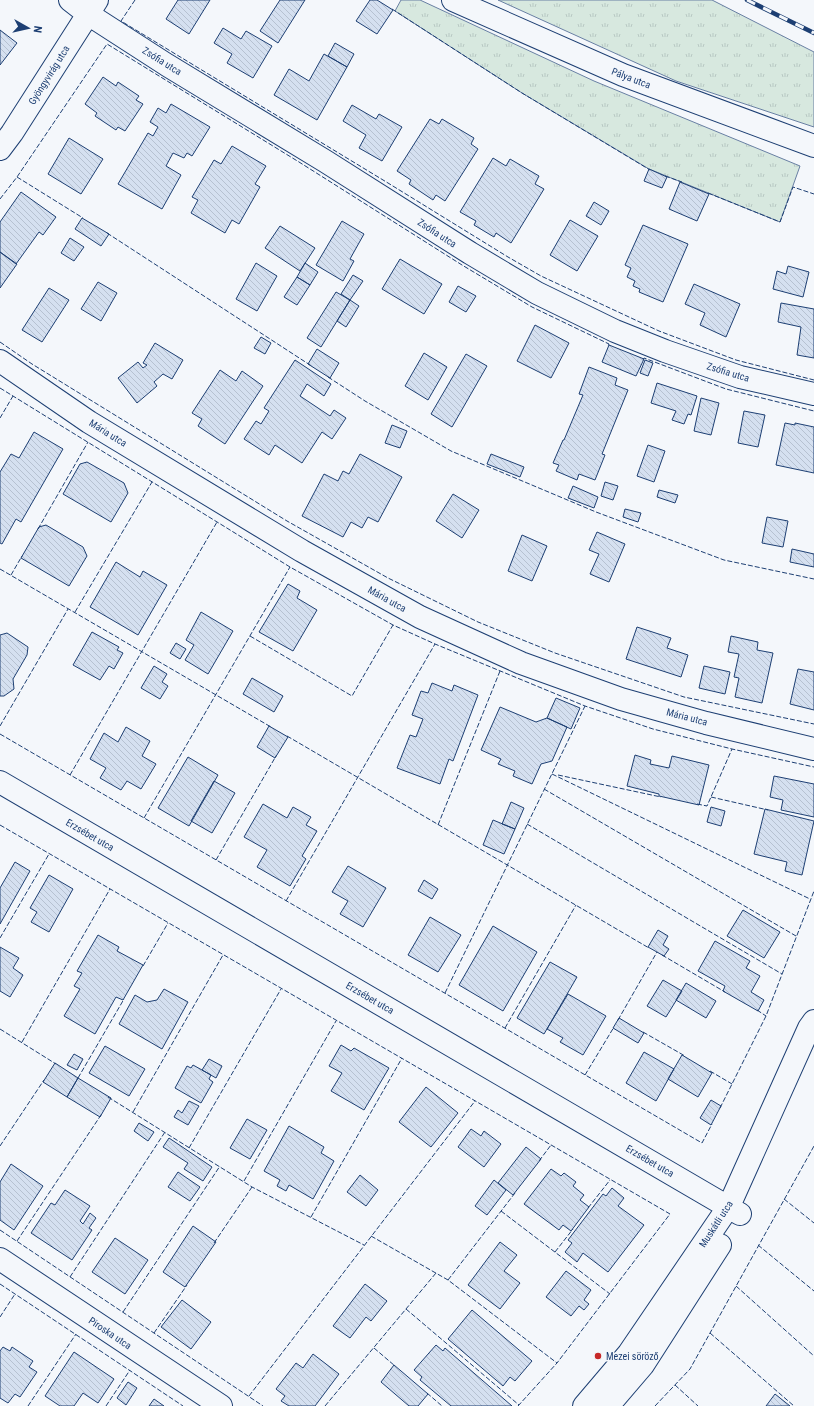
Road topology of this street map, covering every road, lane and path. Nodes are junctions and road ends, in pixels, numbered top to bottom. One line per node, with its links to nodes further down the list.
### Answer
1 (70, 0): 3 (street, Zsófia utca)
2 (453, 0): 4 (street, Pálya utca)
3 (92, 7): 5 (street, Gyöngyvirág utca); 7 (street, Zsófia utca)
4 (814, 146)
5 (0, 149)
6 (0, 361): 8 (street, Mária utca)
7 (814, 394)
8 (814, 749)
9 (0, 782): 12 (street, Erzsébet utca)
10 (814, 1021): 12 (street, Muskátli utca)
11 (814, 1046): 12 (street, Muskátli utca)
12 (734, 1210): 15 (street, Muskátli utca); 16 (street, Muskátli utca)
13 (0, 1259): 14 (street, Piroska utca)
14 (221, 1406)
15 (584, 1406)
16 (608, 1406)

